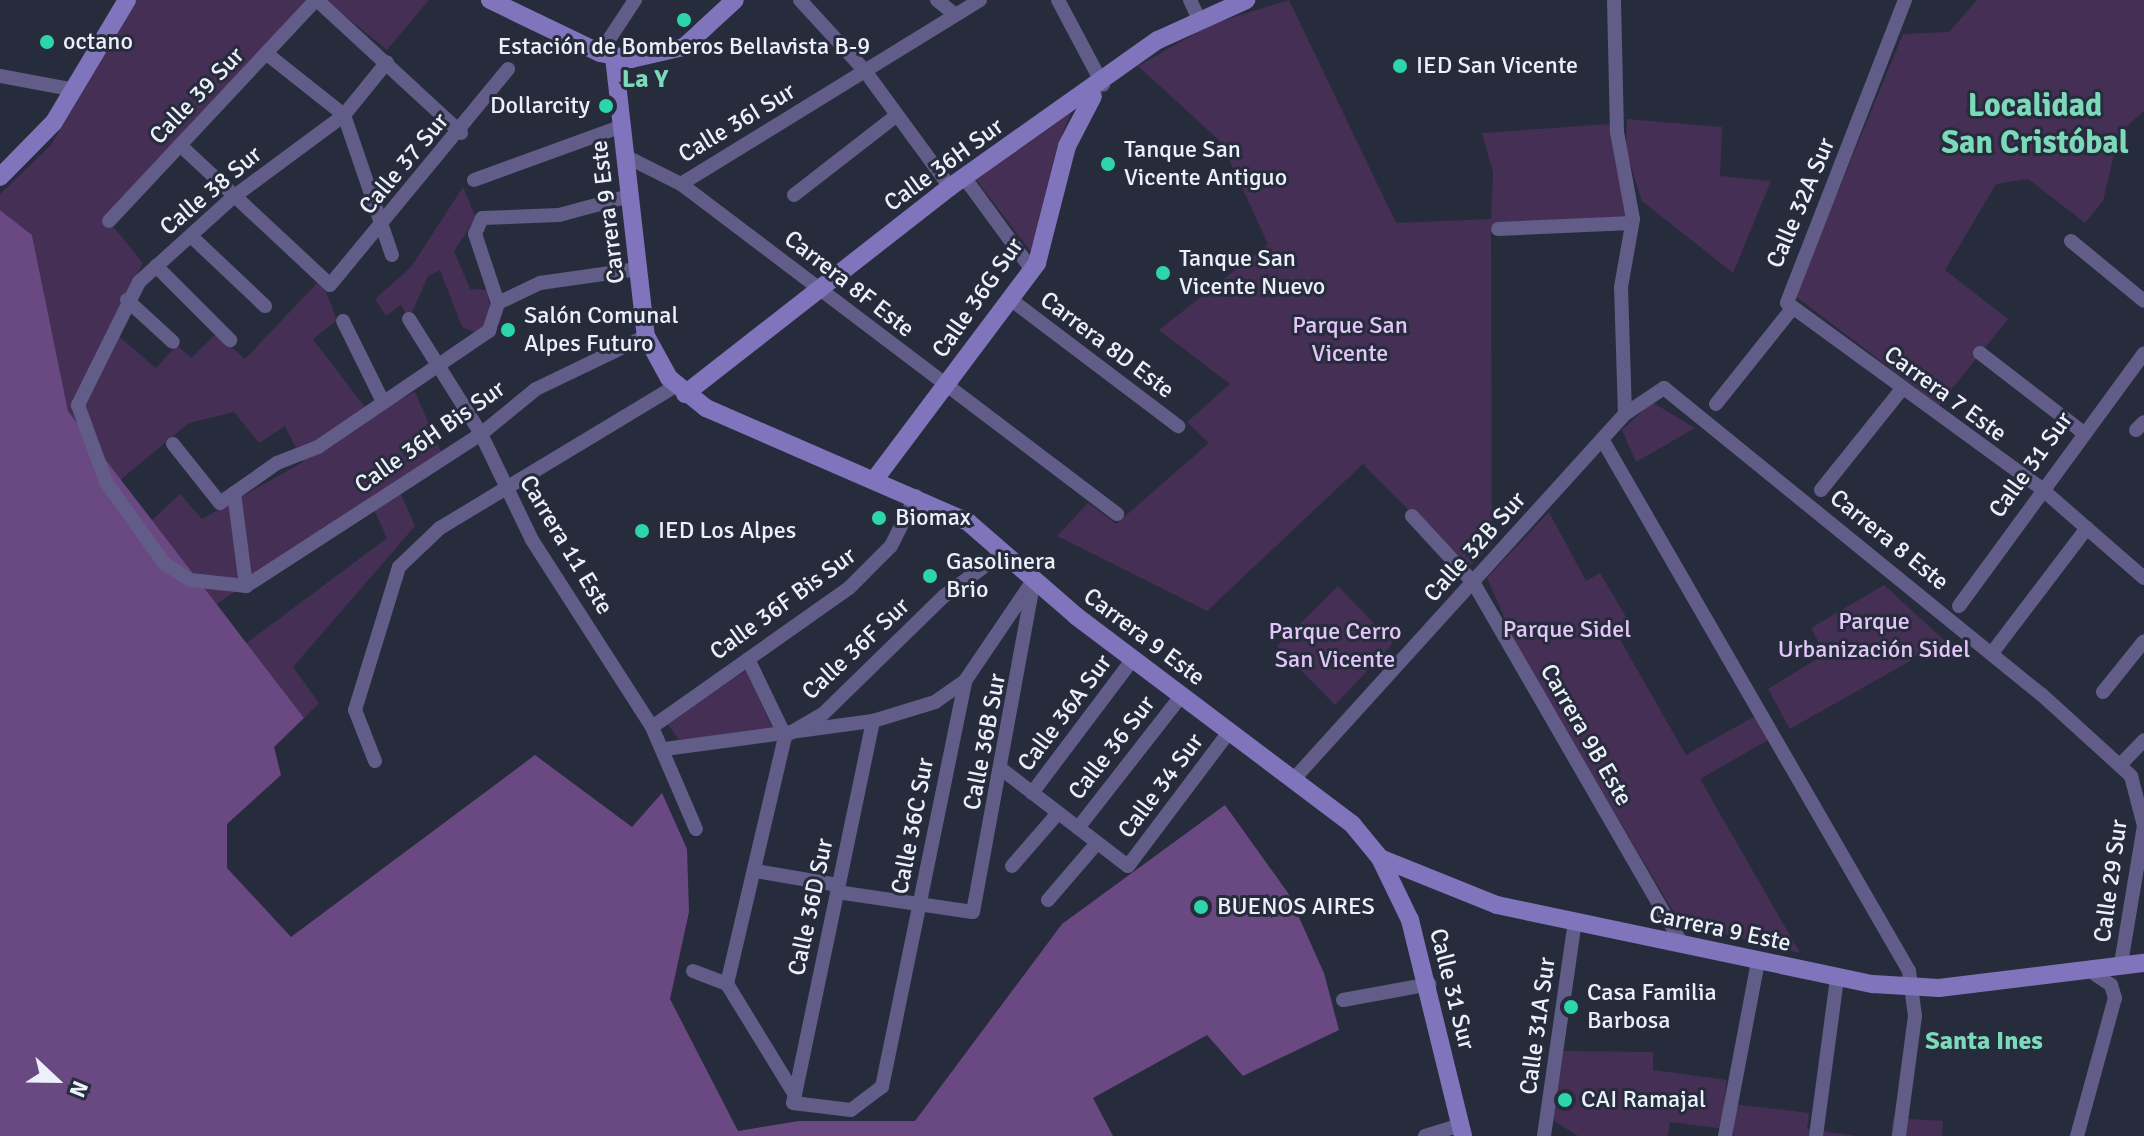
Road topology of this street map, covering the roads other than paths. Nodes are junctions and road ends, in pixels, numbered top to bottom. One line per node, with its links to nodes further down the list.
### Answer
1 (127, 0): 22 (main road)
2 (316, 0): 15 (street, Calle 39 Sur); 17 (street)
3 (490, 0): 16 (main road)
4 (635, 0): 16 (street)
5 (735, 0): 16 (main road)
6 (800, 0): 19 (street)
7 (937, 0): 14 (street)
8 (980, 0): 14 (street, Calle 36I Sur)
9 (1058, 0): 21 (street)
10 (1246, 0): 13 (main road, Calle 36H Sur)
11 (1614, 0): 37 (street)
12 (1905, 0): 52 (street, Calle 32A Sur)
13 (1194, 9): 21 (main road, Calle 36H Sur)
14 (954, 14): 19 (street, Calle 36I Sur)
15 (267, 54): 23 (street); 27 (street, Calle 39 Sur)
16 (607, 55): 25 (main road, Carrera 9 Este)
17 (387, 62): 23 (street, Calle 38 Sur); 26 (street)
18 (508, 69): 26 (street, Calle 37 Sur)
19 (865, 71): 24 (street); 32 (street, Calle 36I Sur)
20 (0, 76): 22 (street)
21 (1103, 85): 31 (main road, Calle 36H Sur); 45 (main road, Calle 36G Sur)
22 (75, 90): 29 (main road)
23 (344, 115): 35 (street, Calle 38 Sur); 38 (street)
24 (897, 115): 31 (street); 33 (street)
25 (622, 126): 28 (main road, Carrera 9 Este); 30 (street)
26 (461, 133): 38 (street, Calle 37 Sur)
27 (180, 145): 35 (street); 36 (street, Calle 39 Sur)
28 (625, 156): 32 (street, Carrera 8F Este); 34 (main road, Carrera 9 Este)
29 (0, 177)
30 (474, 180)
31 (957, 182): 45 (street); 46 (main road, Calle 36H Sur)
32 (681, 184): 46 (street, Carrera 8F Este)
33 (794, 195)
34 (630, 196): 44 (main road, Carrera 9 Este); 50 (street)
35 (232, 198): 38 (street, Calle 37 Sur); 40 (street, Calle 38 Sur)
36 (109, 221)
37 (1632, 223): 39 (street); 66 (street)
38 (382, 226): 42 (street)
39 (1498, 229)
40 (191, 236): 43 (street, Calle 38 Sur); 51 (street)
41 (2071, 241): 49 (street)
42 (392, 255)
43 (156, 266): 48 (street, Calle 38 Sur); 56 (street)
44 (638, 269): 50 (street); 55 (main road, Carrera 9 Este)
45 (1032, 270): 47 (main road, Calle 36G Sur)
46 (821, 288): 61 (street, Carrera 8F Este); 62 (main road, Calle 36H Sur)
47 (1010, 299): 61 (main road, Calle 36G Sur); 67 (street, Carrera 8D Este)
48 (127, 300): 57 (street); 85 (street, Calle 38 Sur)
49 (2144, 301)
50 (498, 303): 60 (street)
51 (265, 306)
52 (1791, 310): 63 (street, Carrera 7 Este); 65 (street)
53 (409, 319): 60 (street, Carrera 11 Este)
54 (343, 321): 64 (street)
55 (646, 336): 62 (main road, Carrera 9 Este); 69 (street, Calle 36H Bis Sur)
56 (230, 340)
57 (173, 342)
58 (1980, 353): 68 (street)
59 (2144, 353): 68 (street, Calle 31 Sur)
60 (440, 369): 64 (street); 69 (street, Carrera 11 Este)
61 (945, 386): 72 (main road, Calle 36G Sur); 78 (street, Carrera 8F Este)
62 (680, 390): 72 (main road, Carrera 9 Este); 75 (street, Calle 36H Sur)
63 (1901, 390): 73 (street); 74 (street, Carrera 7 Este)
64 (383, 402): 76 (street)
65 (1716, 404)
66 (1625, 414): 70 (street, Calle 32B Sur); 88 (street, Carrera 8 Este)
67 (1178, 426)
68 (2084, 433): 74 (street, Calle 31 Sur)
69 (481, 434): 75 (street, Carrera 11 Este); 85 (street, Calle 36H Bis Sur)
70 (1602, 439): 84 (street, Calle 32B Sur); 126 (street)
71 (173, 444): 76 (street)
72 (875, 479): 77 (main road, Carrera 9 Este)
73 (1821, 490)
74 (2043, 490): 80 (street, Carrera 7 Este); 86 (street, Calle 31 Sur)
75 (506, 491): 95 (street, Carrera 11 Este); 100 (street, Calle 36H Sur)
76 (234, 493): 85 (street)
77 (916, 496): 81 (main road, Carrera 9 Este); 89 (street, Calle 36F Bis Sur)
78 (1117, 514)
79 (1412, 516): 84 (street, Carrera 9B Este)
80 (2087, 528): 82 (street, Carrera 7 Este); 88 (street)
81 (1004, 552): 83 (main road, Carrera 9 Este); 97 (street, Calle 36F Sur)
82 (2144, 578)
83 (1034, 579): 90 (main road, Carrera 9 Este); 91 (street, Calle 36C Sur); 102 (street, Calle 36B Sur)
84 (1473, 582): 103 (street, Calle 32B Sur); 117 (street, Carrera 9B Este)
85 (246, 586)
86 (1959, 606)
87 (2144, 641): 92 (street)
88 (1992, 653): 101 (street, Carrera 8 Este)
89 (748, 659): 95 (street, Calle 36F Bis Sur); 97 (street)
90 (1133, 659): 93 (main road, Carrera 9 Este); 104 (street, Calle 36A Sur)
91 (965, 681): 94 (street); 115 (street, Calle 36C Sur)
92 (2103, 692)
93 (1181, 696): 96 (main road, Carrera 9 Este); 107 (street, Calle 36 Sur)
94 (873, 721): 97 (street); 113 (street, Calle 36D Sur)
95 (652, 727): 99 (street, Carrera 11 Este)
96 (1229, 732): 103 (main road, Carrera 9 Este); 109 (street, Calle 34 Sur)
97 (785, 736): 99 (street); 112 (street)
98 (2144, 740): 101 (street)
99 (665, 749): 108 (street, Carrera 11 Este)
100 (375, 761)
101 (2121, 764): 105 (street, Carrera 8 Este)
102 (1004, 771): 104 (street); 115 (street, Calle 36B Sur)
103 (1293, 780): 110 (main road, Carrera 9 Este)
104 (1032, 793): 106 (street)
105 (2142, 805): 120 (street, Calle 29 Sur)
106 (1058, 813): 107 (street); 111 (street)
107 (1078, 828): 109 (street)
108 (696, 829)
109 (1097, 843): 114 (street)
110 (1380, 858): 116 (main road, Carrera 9 Este); 125 (main road, Calle 31 Sur)
111 (1012, 866)
112 (756, 871): 113 (street); 124 (street)
113 (837, 888): 115 (street); 128 (street, Calle 36D Sur)
114 (1048, 900)
115 (919, 904): 128 (street, Calle 36C Sur)
116 (1575, 922): 117 (main road, Carrera 9 Este); 131 (street, Calle 31A Sur)
117 (1683, 946): 118 (main road, Carrera 9 Este)
118 (1758, 962): 123 (main road, Carrera 9 Este); 132 (street)
119 (2144, 963): 120 (main road, Carrera 9 Este)
120 (2121, 964): 121 (main road, Carrera 9 Este)
121 (2085, 968): 126 (main road, Carrera 9 Este); 135 (street, Calle 29 Sur)
122 (693, 971): 124 (street)
123 (1837, 978): 126 (main road, Carrera 9 Este); 133 (street)
124 (727, 984): 128 (street)
125 (1430, 984): 127 (street); 129 (main road, Calle 31 Sur)
126 (1913, 988): 134 (street)
127 (1343, 1000)
128 (794, 1099)
129 (1460, 1131): 130 (street)
130 (1425, 1136)
131 (1544, 1136)
132 (1725, 1136)
133 (1816, 1136)
134 (1899, 1136)
135 (2077, 1136)

